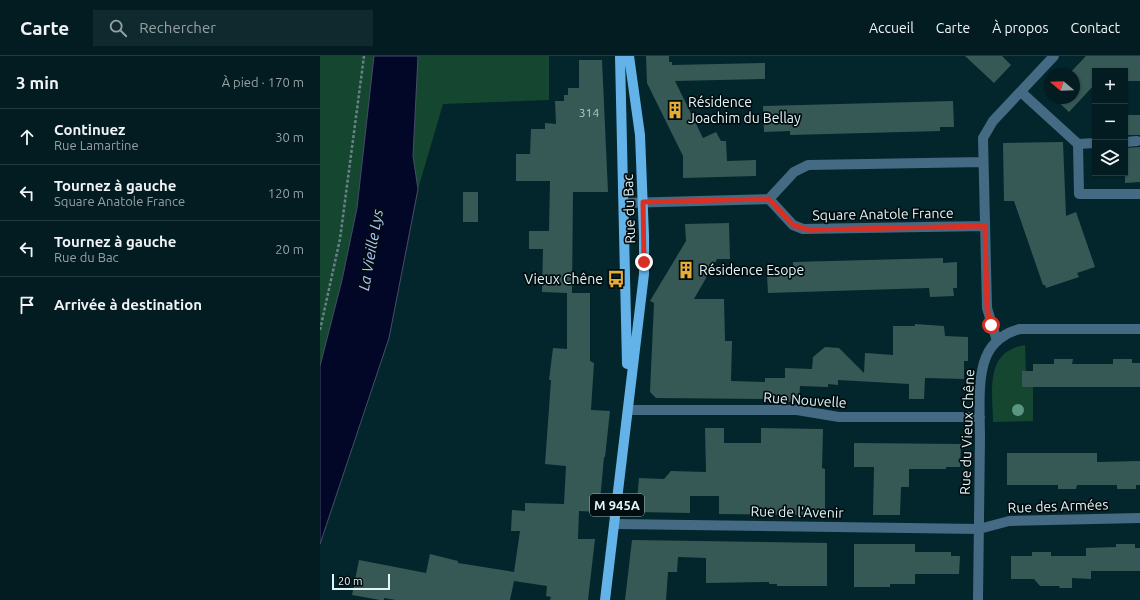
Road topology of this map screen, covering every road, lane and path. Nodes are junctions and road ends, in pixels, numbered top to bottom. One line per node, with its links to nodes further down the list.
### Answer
1 (364, 56): 17 (path)
2 (620, 56): 14 (main road, Rue du Bac / M 945A)
3 (629, 56): 13 (main road, Rue du Bac / M 945A)
4 (1048, 58): 5 (street)
5 (1021, 92): 9 (street); 10 (street)
6 (1138, 141): 7 (street)
7 (1128, 142)
8 (1092, 143): 9 (street)
9 (1078, 144): 11 (street)
10 (983, 162): 12 (street); 15 (street)
11 (1140, 194)
12 (769, 199): 13 (street); 15 (street, Square Anatole France)
13 (643, 202): 14 (street); 19 (main road, Rue du Bac / M 945A)
14 (624, 203): 19 (main road, Rue du Bac / M 945A)
15 (985, 226): 18 (street)
16 (1140, 329): 18 (street, Rue du Vieux Chêne)
17 (320, 330)
18 (997, 342): 20 (street, Rue du Vieux Chêne)
19 (628, 410): 20 (street, Rue Nouvelle); 22 (main road, Rue du Bac / M 945A)
20 (980, 417): 23 (street, Rue du Vieux Chêne)
21 (1140, 518): 23 (street, Rue des Armées)
22 (615, 524): 23 (street, Rue de l'Avenir); 24 (main road, Rue du Bac / M 945A)
23 (979, 529): 25 (street, Rue du Vieux Chêne)
24 (605, 600)
25 (978, 600)

